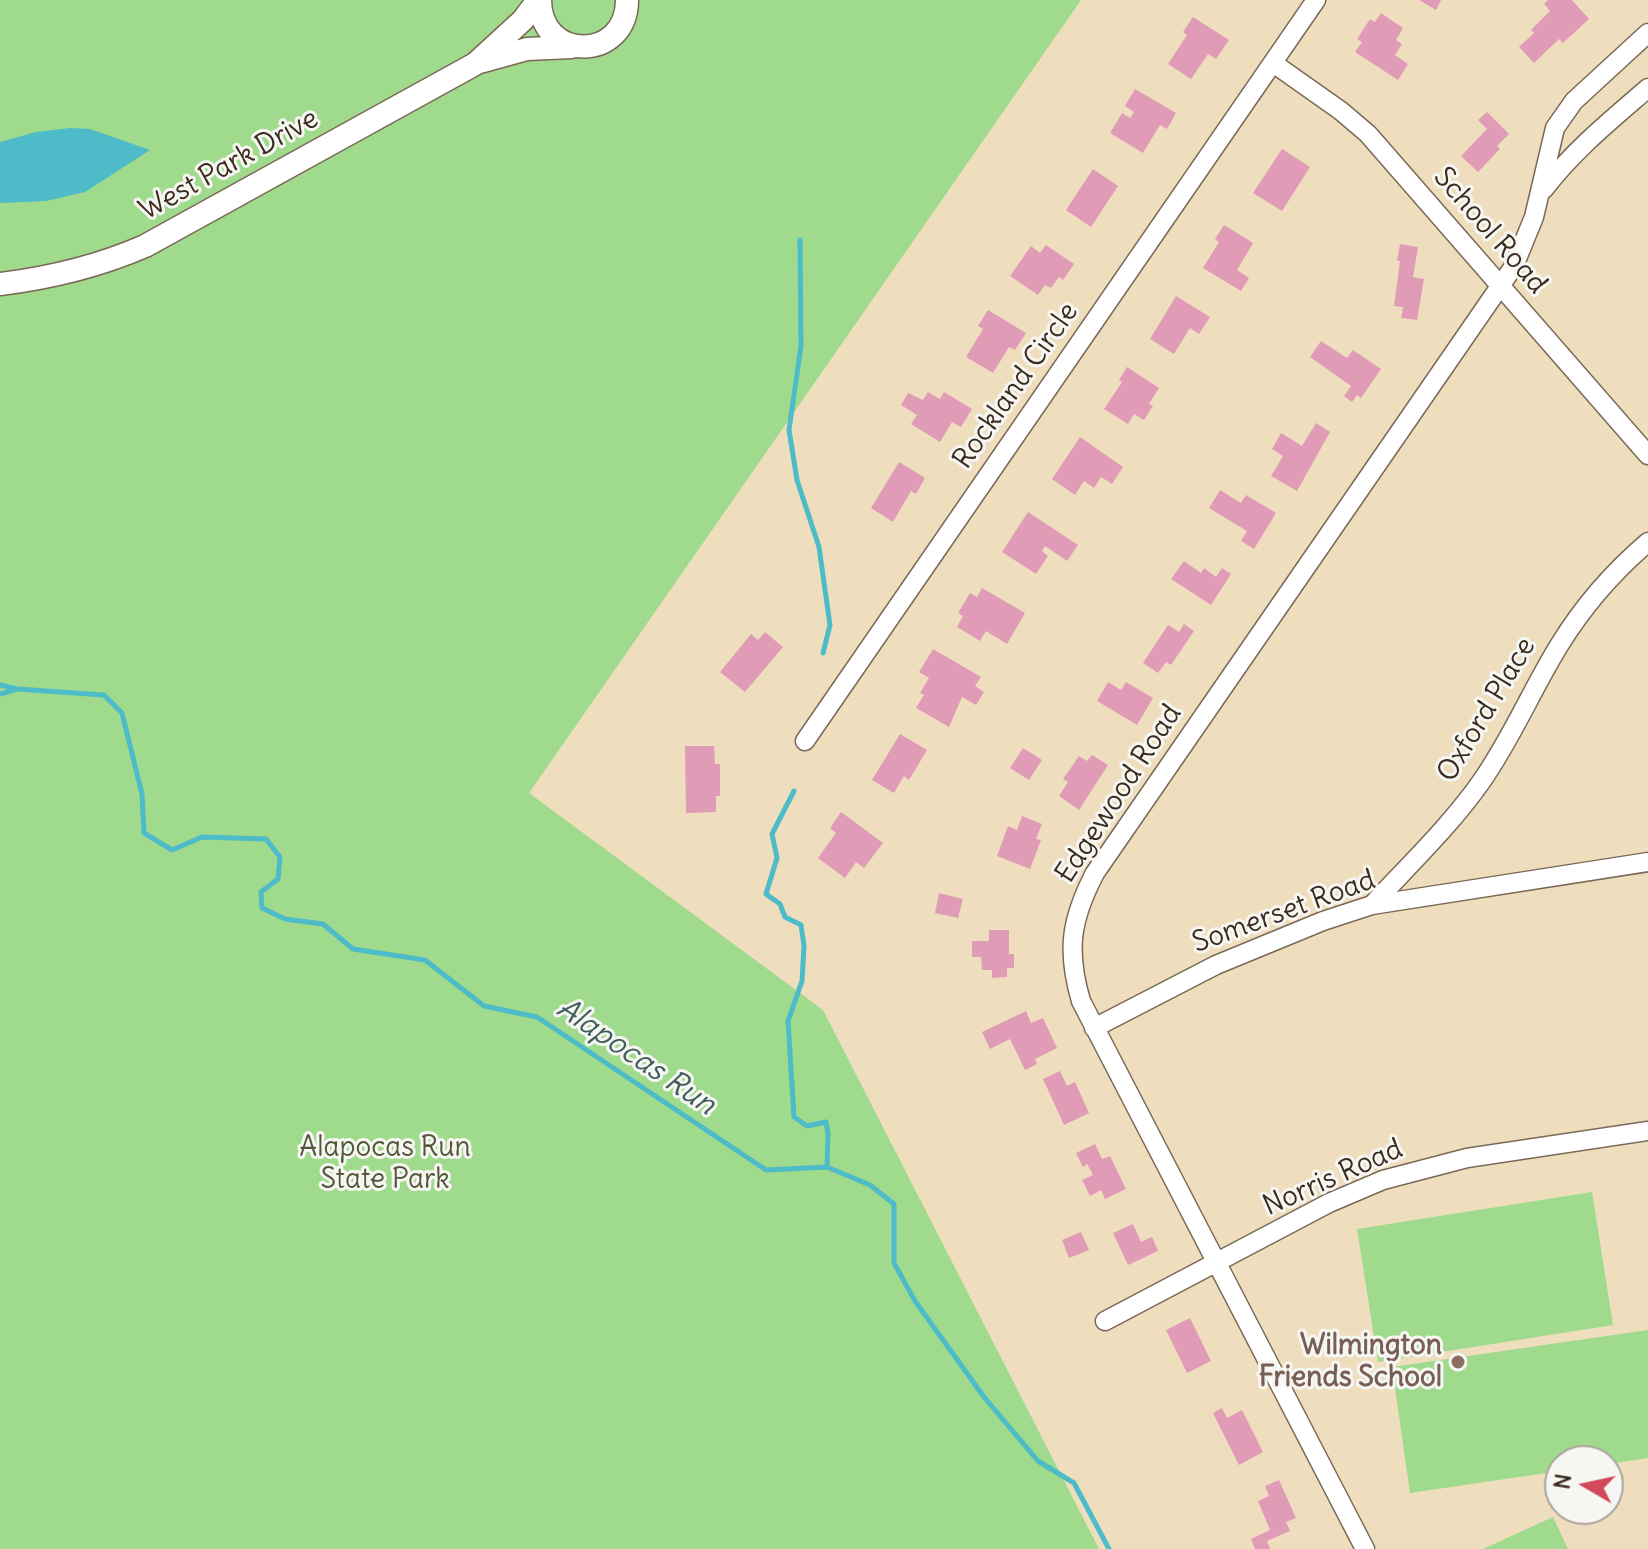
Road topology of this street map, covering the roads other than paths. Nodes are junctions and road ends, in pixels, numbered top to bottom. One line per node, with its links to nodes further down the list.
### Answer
1 (539, 0): 5 (street); 7 (street, West Park Drive)
2 (1316, 0): 6 (street, Rockland Circle)
3 (628, 5): 5 (street, West Park Drive)
4 (1648, 33): 9 (street, Edgewood Road)
5 (579, 47): 7 (street, West Park Drive)
6 (1273, 63): 11 (street, School Road); 14 (street, Rockland Circle)
7 (475, 64): 10 (street, West Park Drive)
8 (1648, 88): 9 (street, Edgewood Road)
9 (1540, 195): 11 (street, Edgewood Road)
10 (0, 284)
11 (1500, 286): 12 (street, School Road); 17 (street, Edgewood Road)
12 (1648, 455)
13 (1648, 542): 16 (street, Oxford Place)
14 (805, 741)
15 (1648, 862): 16 (street, Somerset Road)
16 (1372, 905): 17 (street, Somerset Road)
17 (1094, 1028): 19 (street, Edgewood Road)
18 (1648, 1131): 19 (street, Norris Road)
19 (1217, 1262): 20 (street, Norris Road); 21 (street, Edgewood Road)
20 (1105, 1321)
21 (1365, 1549)

